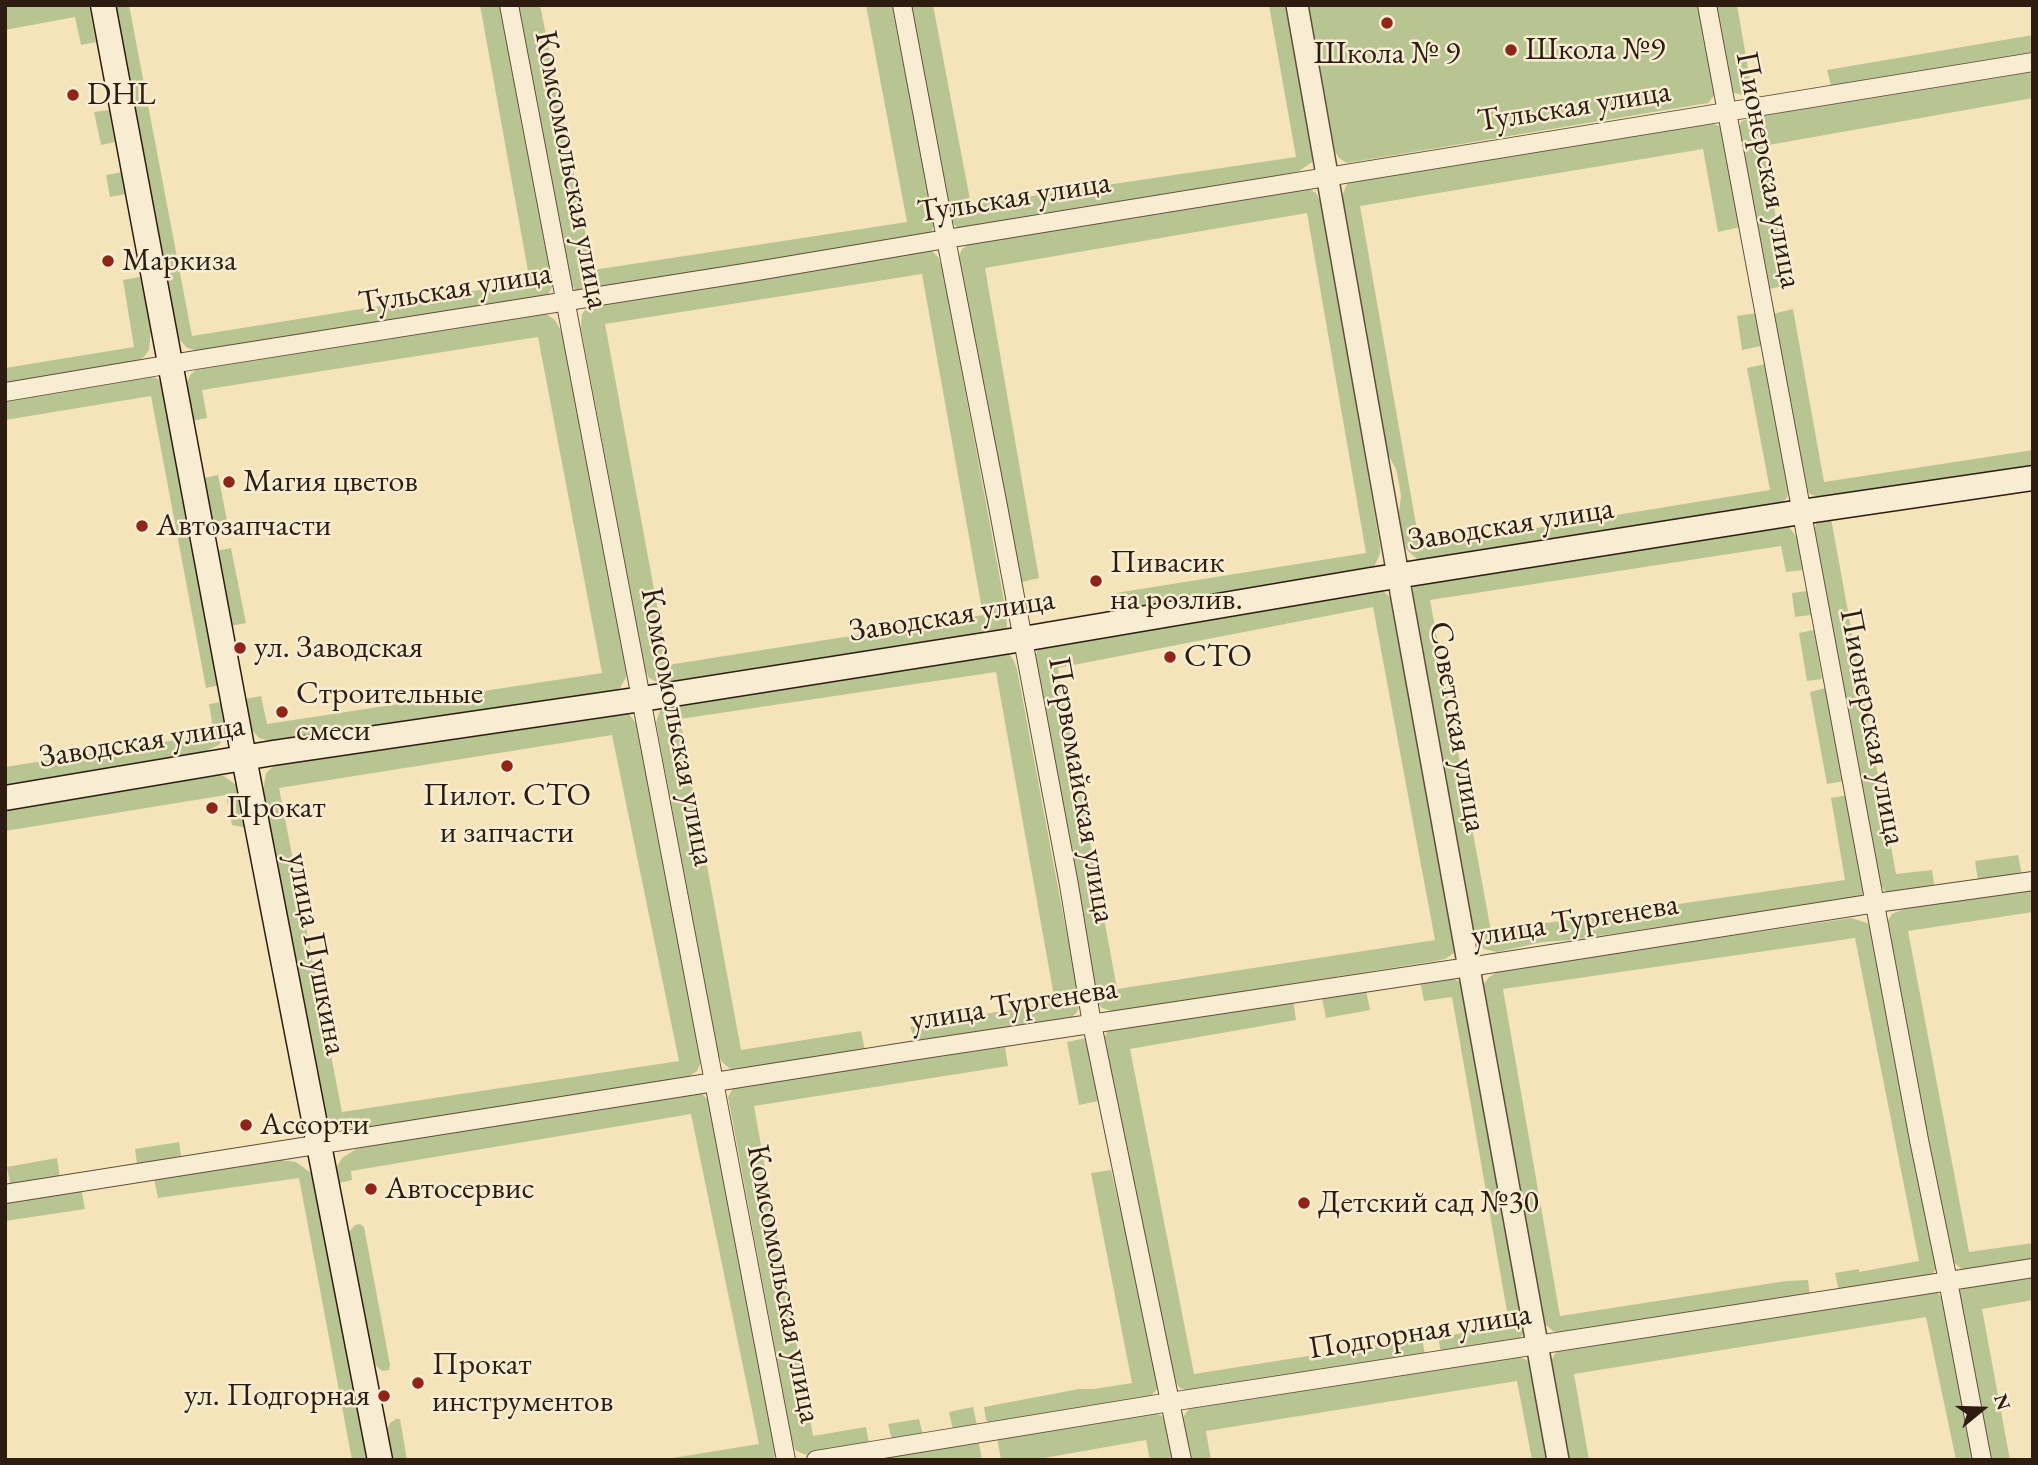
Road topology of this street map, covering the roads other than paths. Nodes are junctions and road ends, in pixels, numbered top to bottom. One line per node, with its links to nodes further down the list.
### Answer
1 (103, 5): 11 (main road, улица Пушкина)
2 (509, 5): 10 (street, Комсомольская улица)
3 (902, 5): 9 (street, Первомайская улица)
4 (1297, 5): 8 (street, Советская улица)
5 (1707, 5): 7 (street, Пионерская улица)
6 (2033, 62): 7 (street, Тульская улица)
7 (1728, 111): 8 (street, Тульская улица); 14 (street, Пионерская улица)
8 (1328, 177): 9 (street, Тульская улица); 15 (street, Советская улица)
9 (946, 239): 10 (street, Тульская улица); 16 (street, Первомайская улица)
10 (565, 302): 11 (street, Тульская улица); 17 (street, Комсомольская улица)
11 (170, 364): 12 (street, Тульская улица); 18 (main road, улица Пушкина)
12 (5, 392)
13 (2033, 478): 14 (main road, Заводская улица)
14 (1801, 512): 15 (main road, Заводская улица); 21 (street, Пионерская улица)
15 (1398, 576): 16 (main road, Заводская улица); 22 (street, Советская улица)
16 (1023, 639): 17 (main road, Заводская улица); 23 (street, Первомайская улица)
17 (642, 699): 18 (main road, Заводская улица); 24 (street, Комсомольская улица)
18 (244, 758): 19 (main road, Заводская улица); 25 (main road, улица Пушкина)
19 (5, 798)
20 (2033, 881): 21 (street, улица Тургенева)
21 (1875, 903): 22 (street, улица Тургенева); 28 (street, Пионерская улица)
22 (1469, 967): 23 (street, улица Тургенева); 29 (street, Советская улица)
23 (1092, 1024): 24 (street, улица Тургенева); 30 (street, Первомайская улица)
24 (715, 1082): 25 (street, улица Тургенева); 32 (street, Комсомольская улица)
25 (318, 1145): 26 (street, улица Тургенева); 31 (main road, улица Пушкина)
26 (5, 1194)
27 (2033, 1268): 28 (street, Подгорная улица)
28 (1948, 1281): 29 (street, Подгорная улица); 36 (street, Пионерская улица)
29 (1538, 1344): 30 (street, Подгорная улица); 35 (street, Советская улица)
30 (1170, 1402): 33 (street, Подгорная улица); 34 (street, Первомайская улица)
31 (380, 1460)
32 (786, 1460)
33 (816, 1460)
34 (1182, 1460)
35 (1558, 1460)
36 (1982, 1460)

